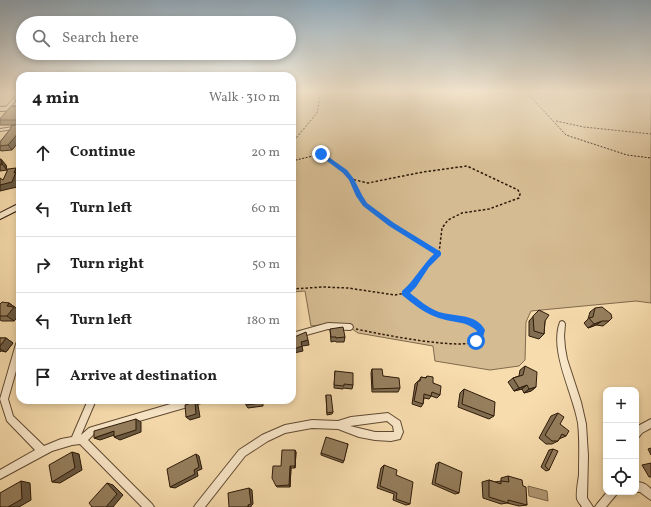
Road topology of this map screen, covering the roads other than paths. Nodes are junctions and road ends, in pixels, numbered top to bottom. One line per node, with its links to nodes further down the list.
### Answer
1 (16, 128): 2 (street)
2 (0, 130)
3 (16, 208): 4 (main road)
4 (0, 216)
5 (562, 324): 22 (street)
6 (350, 327): 7 (street)
7 (296, 335)
8 (16, 358): 15 (street)
9 (91, 404): 14 (street)
10 (184, 404): 14 (street)
11 (651, 423): 13 (street)
12 (338, 425): 12 (street); 21 (street)
13 (639, 431)
14 (79, 440): 15 (street); 20 (street)
15 (42, 451): 16 (street)
16 (0, 475)
17 (639, 487): 18 (street)
18 (651, 494)
19 (610, 495): 23 (street)
20 (149, 507)
21 (199, 507)
22 (588, 507)
23 (600, 507)

